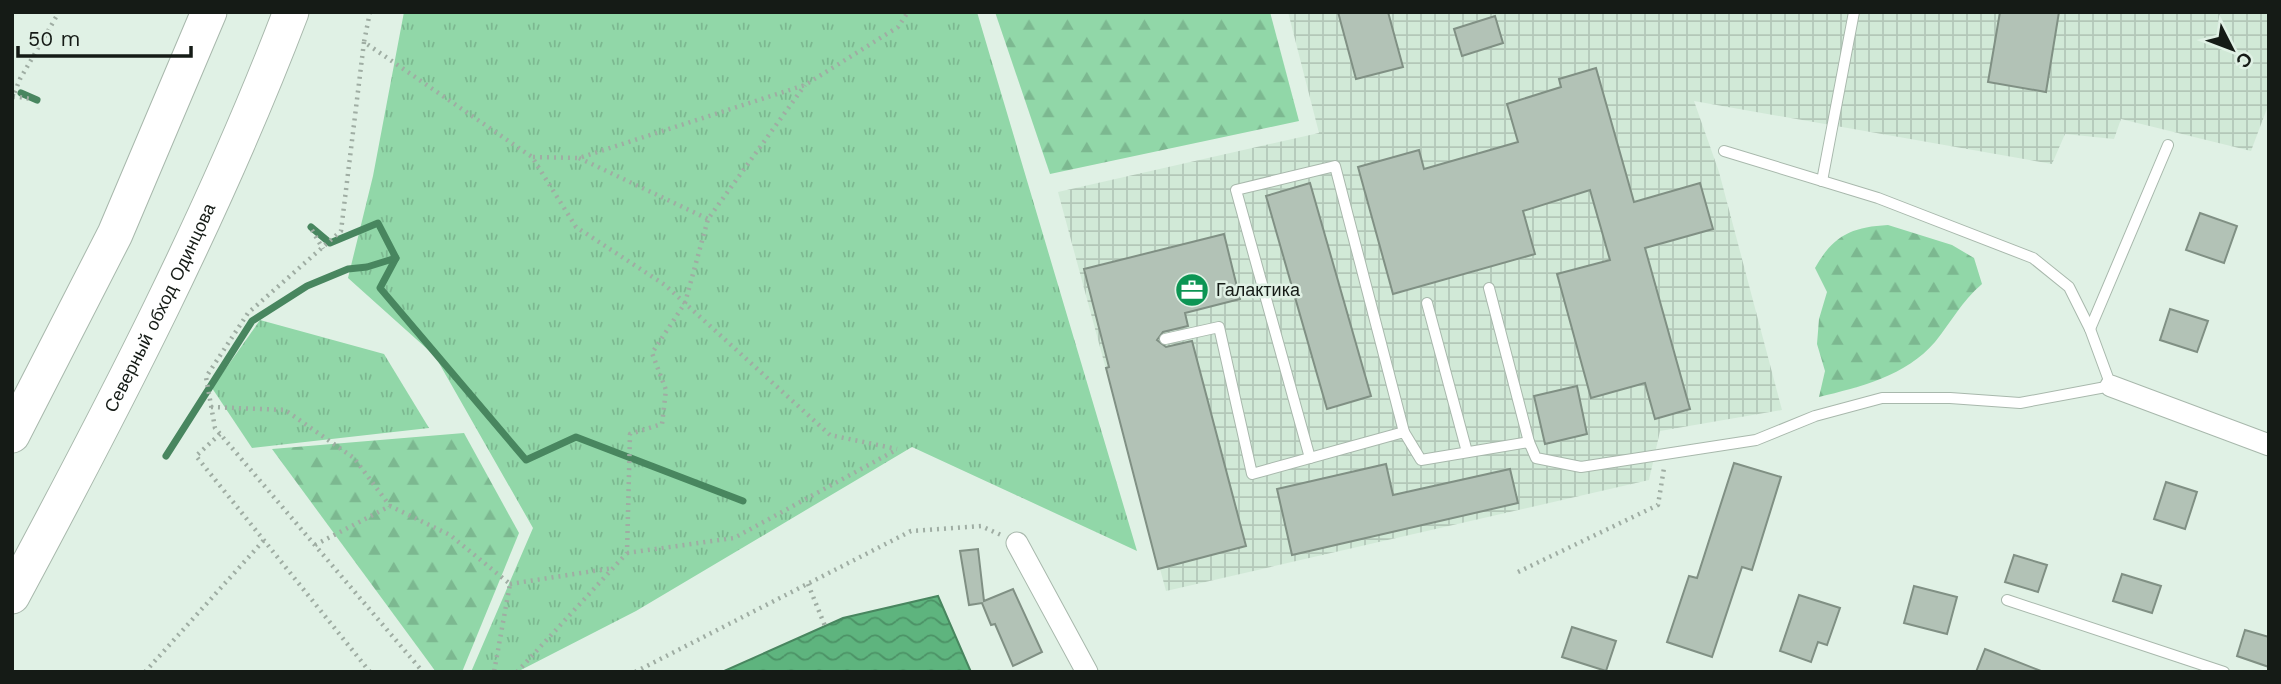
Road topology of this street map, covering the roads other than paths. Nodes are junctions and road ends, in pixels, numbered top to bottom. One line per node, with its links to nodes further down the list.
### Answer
1 (209, 12): 13 (highway)
2 (291, 12): 19 (highway, Северный обход Одинцова)
3 (1854, 12): 6 (lane)
4 (2168, 145): 9 (lane)
5 (1724, 151): 6 (lane)
6 (1822, 181): 9 (lane)
7 (1489, 288): 14 (lane)
8 (1427, 303): 16 (lane)
9 (2090, 329): 11 (lane)
10 (1165, 339): 17 (lane)
11 (2111, 386): 14 (lane); 15 (street)
12 (1404, 432): 16 (lane); 17 (lane); 17 (lane)
13 (12, 435)
14 (1529, 442): 16 (lane)
15 (2269, 445)
16 (1467, 452)
17 (1310, 458)
18 (1017, 543): 21 (street)
19 (12, 596)
20 (2007, 600): 22 (lane)
21 (1087, 672)
22 (2224, 672)

